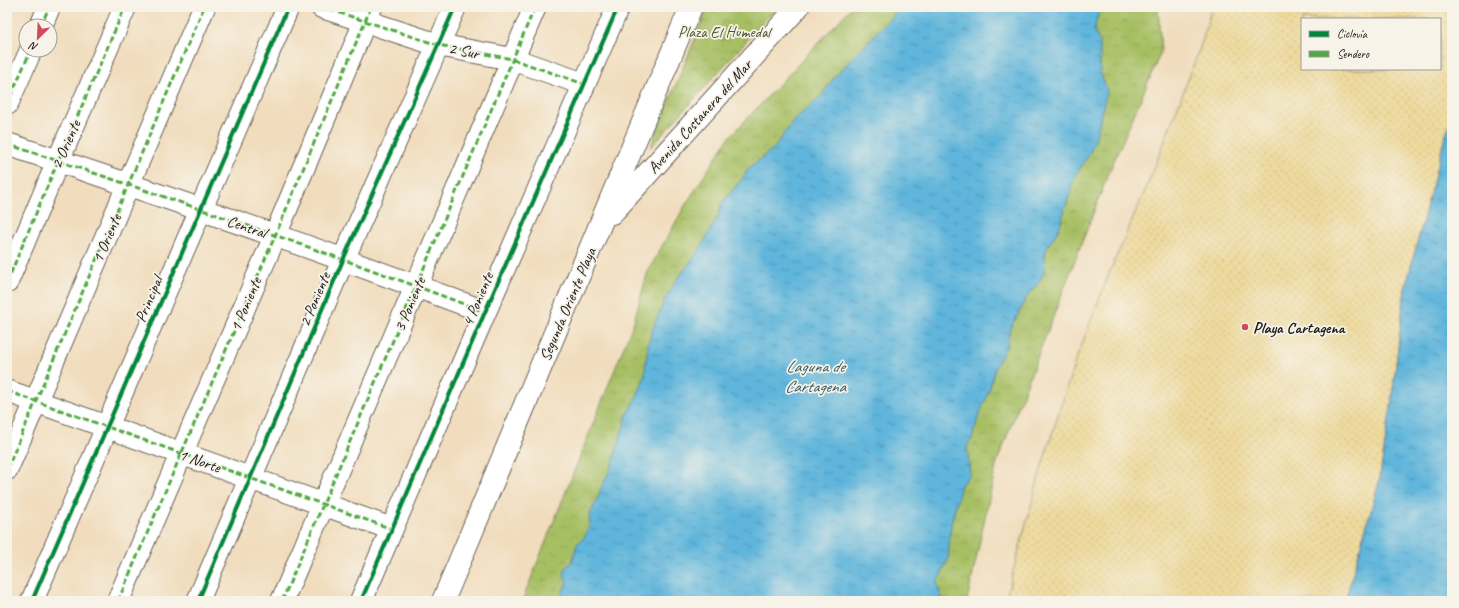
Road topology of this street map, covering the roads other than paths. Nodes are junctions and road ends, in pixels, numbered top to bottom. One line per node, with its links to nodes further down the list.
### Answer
1 (49, 7): 12 (street)
2 (125, 7): 19 (street, 2 Oriente)
3 (204, 7): 20 (street, 1 Oriente)
4 (288, 7): 21 (street, Principal)
5 (322, 7): 11 (street, 2 Sur)
6 (455, 7): 13 (street, 2 Poniente)
7 (535, 7): 15 (street, 3 Poniente)
8 (618, 7): 16 (street, 4 Poniente)
9 (691, 7): 22 (street, Segunda Oriente Playa)
10 (798, 7): 22 (street, Avenida Costanera del Mar)
11 (368, 14): 13 (street, 2 Sur); 23 (street, 1 Poniente)
12 (44, 18)
13 (438, 45): 15 (street, 2 Sur); 24 (street, 2 Poniente)
14 (27, 58): 17 (street)
15 (512, 59): 16 (street, 2 Sur); 26 (street, 3 Poniente)
16 (584, 84): 27 (street, 4 Poniente)
17 (7, 104)
18 (7, 144): 19 (street, Central)
19 (58, 161): 20 (street, Central); 25 (street, 2 Oriente)
20 (129, 185): 21 (street, Central); 29 (street, 1 Oriente)
21 (200, 209): 23 (street, Central); 30 (street, Principal)
22 (600, 225): 41 (street, Segunda Oriente Playa)
23 (275, 236): 24 (street, Central); 31 (street, 1 Poniente)
24 (343, 260): 26 (street, Central); 33 (street, 2 Poniente)
25 (7, 282)
26 (416, 286): 27 (street, Central); 34 (street, 3 Poniente)
27 (485, 312): 35 (street, 4 Poniente)
28 (7, 391): 29 (street, 1 Norte)
29 (36, 401): 30 (street, 1 Norte); 32 (street, 1 Oriente)
30 (107, 426): 31 (street, 1 Norte); 36 (street, Principal)
31 (181, 453): 33 (street, 1 Norte); 37 (street, 1 Poniente)
32 (7, 469)
33 (250, 478): 34 (street, 1 Norte); 38 (street, 2 Poniente)
34 (322, 504): 35 (street, 1 Norte); 39 (street, 3 Poniente)
35 (392, 529): 40 (street, 4 Poniente)
36 (32, 601)
37 (118, 601)
38 (198, 601)
39 (282, 601)
40 (361, 601)
41 (443, 601)

